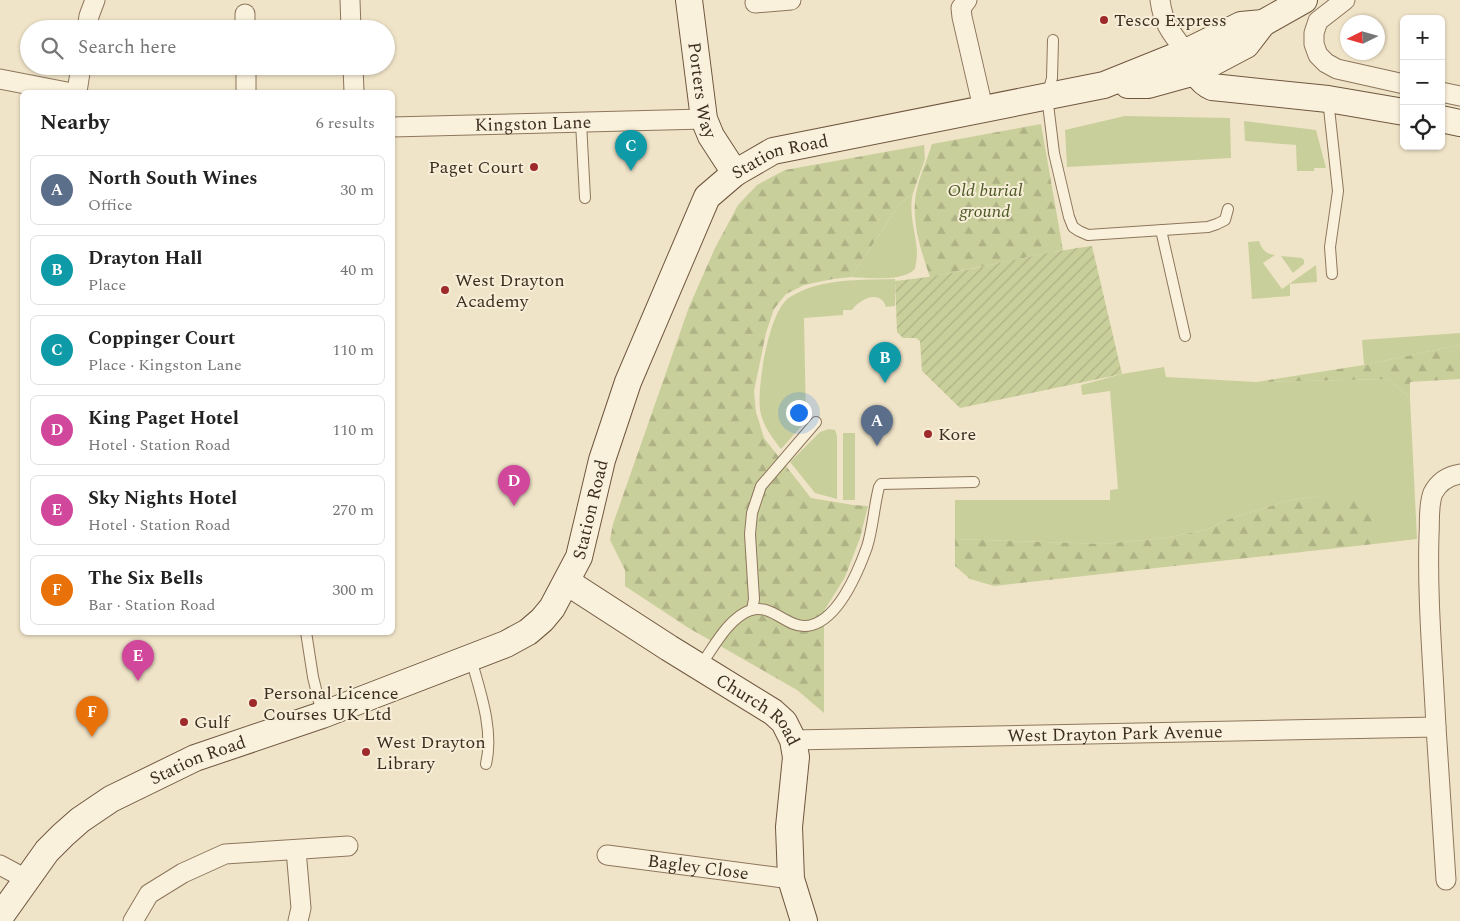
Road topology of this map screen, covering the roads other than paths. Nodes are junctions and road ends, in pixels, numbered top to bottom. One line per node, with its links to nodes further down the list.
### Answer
1 (95, 0): 10 (street)
2 (350, 0): 11 (street)
3 (689, 0): 29 (street, Porters Way)
4 (790, 0): 9 (street)
5 (967, 0): 27 (street)
6 (1160, 0): 13 (street)
7 (1304, 0): 13 (street, Station Road)
8 (1345, 0): 18 (street)
9 (755, 4)
10 (88, 20)
11 (351, 20)
12 (1053, 40): 24 (lane)
13 (1199, 62): 24 (street, Station Road); 26 (street)
14 (80, 75): 20 (street)
15 (246, 75): 21 (street)
16 (353, 75): 22 (street)
17 (0, 79): 19 (street)
18 (1400, 83)
19 (57, 90)
20 (77, 90)
21 (246, 90)
22 (354, 90)
23 (1445, 93): 25 (street)
24 (1047, 96): 27 (street, Station Road); 37 (lane)
25 (1460, 96)
26 (1328, 99): 28 (street); 38 (lane)
27 (983, 108): 34 (street, Station Road)
28 (1400, 111)
29 (704, 119): 31 (street, Kingston Lane); 34 (street, Porters Way)
30 (1445, 120): 32 (street)
31 (581, 122): 33 (street, Kingston Lane); 35 (lane)
32 (1460, 122)
33 (395, 126)
34 (735, 173): 43 (street, Station Road)
35 (585, 198)
36 (1228, 209): 37 (lane)
37 (1161, 230): 39 (lane)
38 (1332, 274)
39 (1185, 336)
40 (816, 422): 44 (lane)
41 (1460, 474): 49 (street)
42 (974, 482): 44 (lane)
43 (567, 582): 46 (street, Station Road); 47 (street, Church Road)
44 (752, 610): 47 (lane)
45 (306, 635): 48 (lane)
46 (470, 658): 48 (street, Station Road); 51 (lane)
47 (700, 666): 50 (street, Church Road)
48 (322, 715): 56 (street, Station Road)
49 (1436, 727): 50 (street, West Drayton Park Avenue); 58 (street)
50 (794, 740): 57 (street, Church Road)
51 (486, 764)
52 (348, 846): 53 (street)
53 (296, 850): 60 (street); 61 (street)
54 (607, 855): 57 (street, Bagley Close)
55 (0, 865): 56 (street)
56 (26, 879): 59 (street, Station Road)
57 (791, 879): 62 (street, Church Road)
58 (1446, 880)
59 (0, 916)
60 (134, 921)
61 (298, 921)
62 (804, 921)

